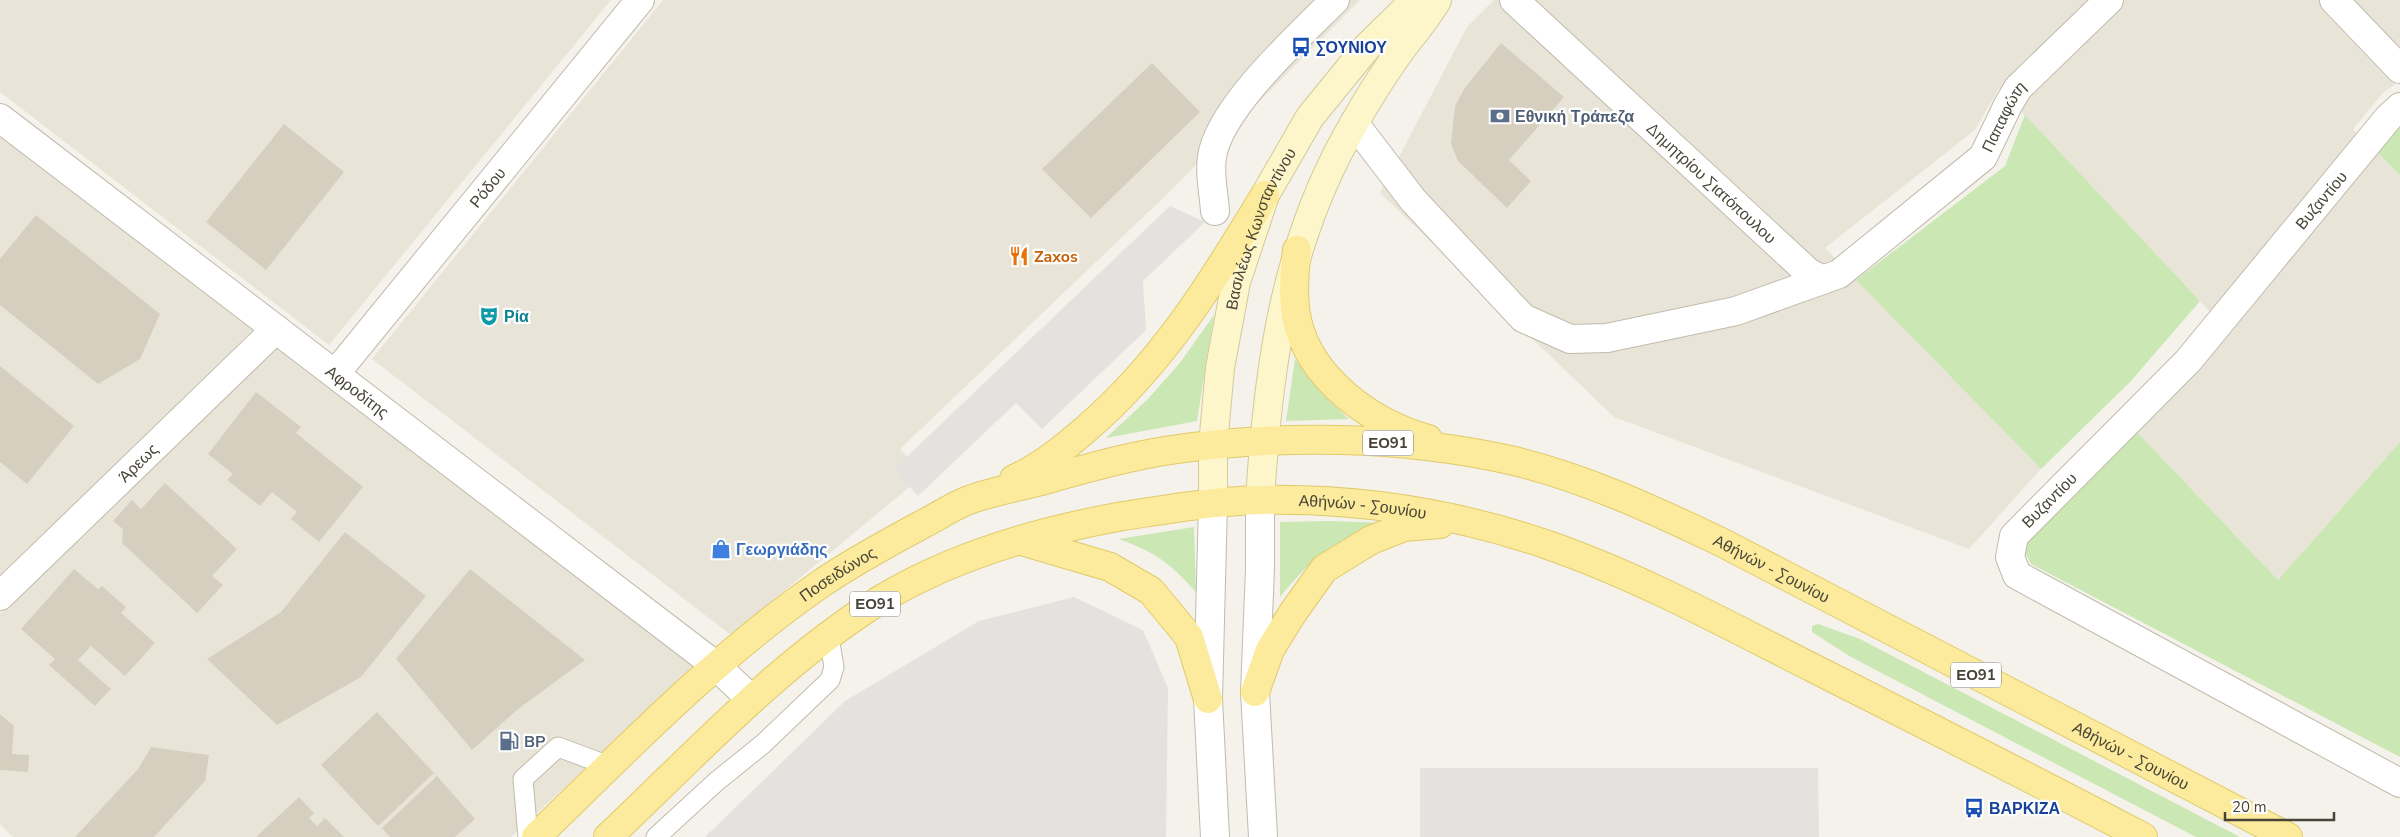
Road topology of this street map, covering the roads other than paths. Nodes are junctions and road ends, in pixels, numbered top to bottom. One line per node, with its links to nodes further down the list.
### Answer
1 (640, 0): 17 (street, Ρόδου)
2 (1335, 0): 13 (street)
3 (1414, 0): 12 (main road, Βασιλέως Κωνσταντίνου)
4 (1437, 0): 11 (main road)
5 (1514, 0): 15 (street, Δημητρίου Σιατόπουλου)
6 (2109, 0): 15 (street, Παπαφώτη)
7 (2334, 0): 8 (street)
8 (2400, 69)
9 (2400, 108): 33 (street, Βυζαντίου)
10 (0, 118): 16 (street, Αφροδίτης)
11 (1354, 124): 14 (main road); 15 (street, Παπαφώτη)
12 (1265, 195): 19 (main road, Βασιλέως Κωνσταντίνου); 22 (main road)
13 (1215, 211)
14 (1297, 250): 18 (main road); 20 (main road)
15 (1823, 280)
16 (276, 329): 17 (street, Αφροδίτης); 26 (street, Άρεως)
17 (335, 374): 28 (street, Αφροδίτης)
18 (1263, 442): 19 (main road, Αθήνών - Σουνίου / ΕΟ91); 20 (main road, Αθήνών - Σουνίου / ΕΟ91); 21 (main road)
19 (1213, 445): 22 (main road, Ποσειδώνος / ΕΟ91); 23 (main road, Βασιλέως Κωνσταντίνου)
20 (1512, 461): 41 (main road, Αθήνών - Σουνίου / ΕΟ91)
21 (1260, 500): 23 (main road, ΕΟ91); 24 (main road, Αθήνών - Σουνίου / ΕΟ91); 29 (street)
22 (965, 502): 28 (main road, Ποσειδώνος / ΕΟ91)
23 (1213, 502): 25 (main road, ΕΟ91); 31 (street)
24 (1491, 527): 29 (main road); 40 (main road, Αθήνών - Σουνίου / ΕΟ91)
25 (1016, 539): 27 (main road, ΕΟ91); 31 (main road)
26 (0, 596)
27 (829, 637): 30 (main road, ΕΟ91); 37 (lane)
28 (715, 665): 30 (street, Αφροδίτης); 32 (main road, Ποσειδώνος / ΕΟ91)
29 (1255, 692): 39 (street)
30 (751, 699): 36 (main road, ΕΟ91)
31 (1208, 699): 38 (street)
32 (609, 766): 34 (lane); 35 (main road, Ποσειδώνος / ΕΟ91)
33 (2400, 784)
34 (528, 837)
35 (536, 837)
36 (608, 837)
37 (656, 837)
38 (1214, 837)
39 (1263, 837)
40 (2143, 837)
41 (2288, 837)

